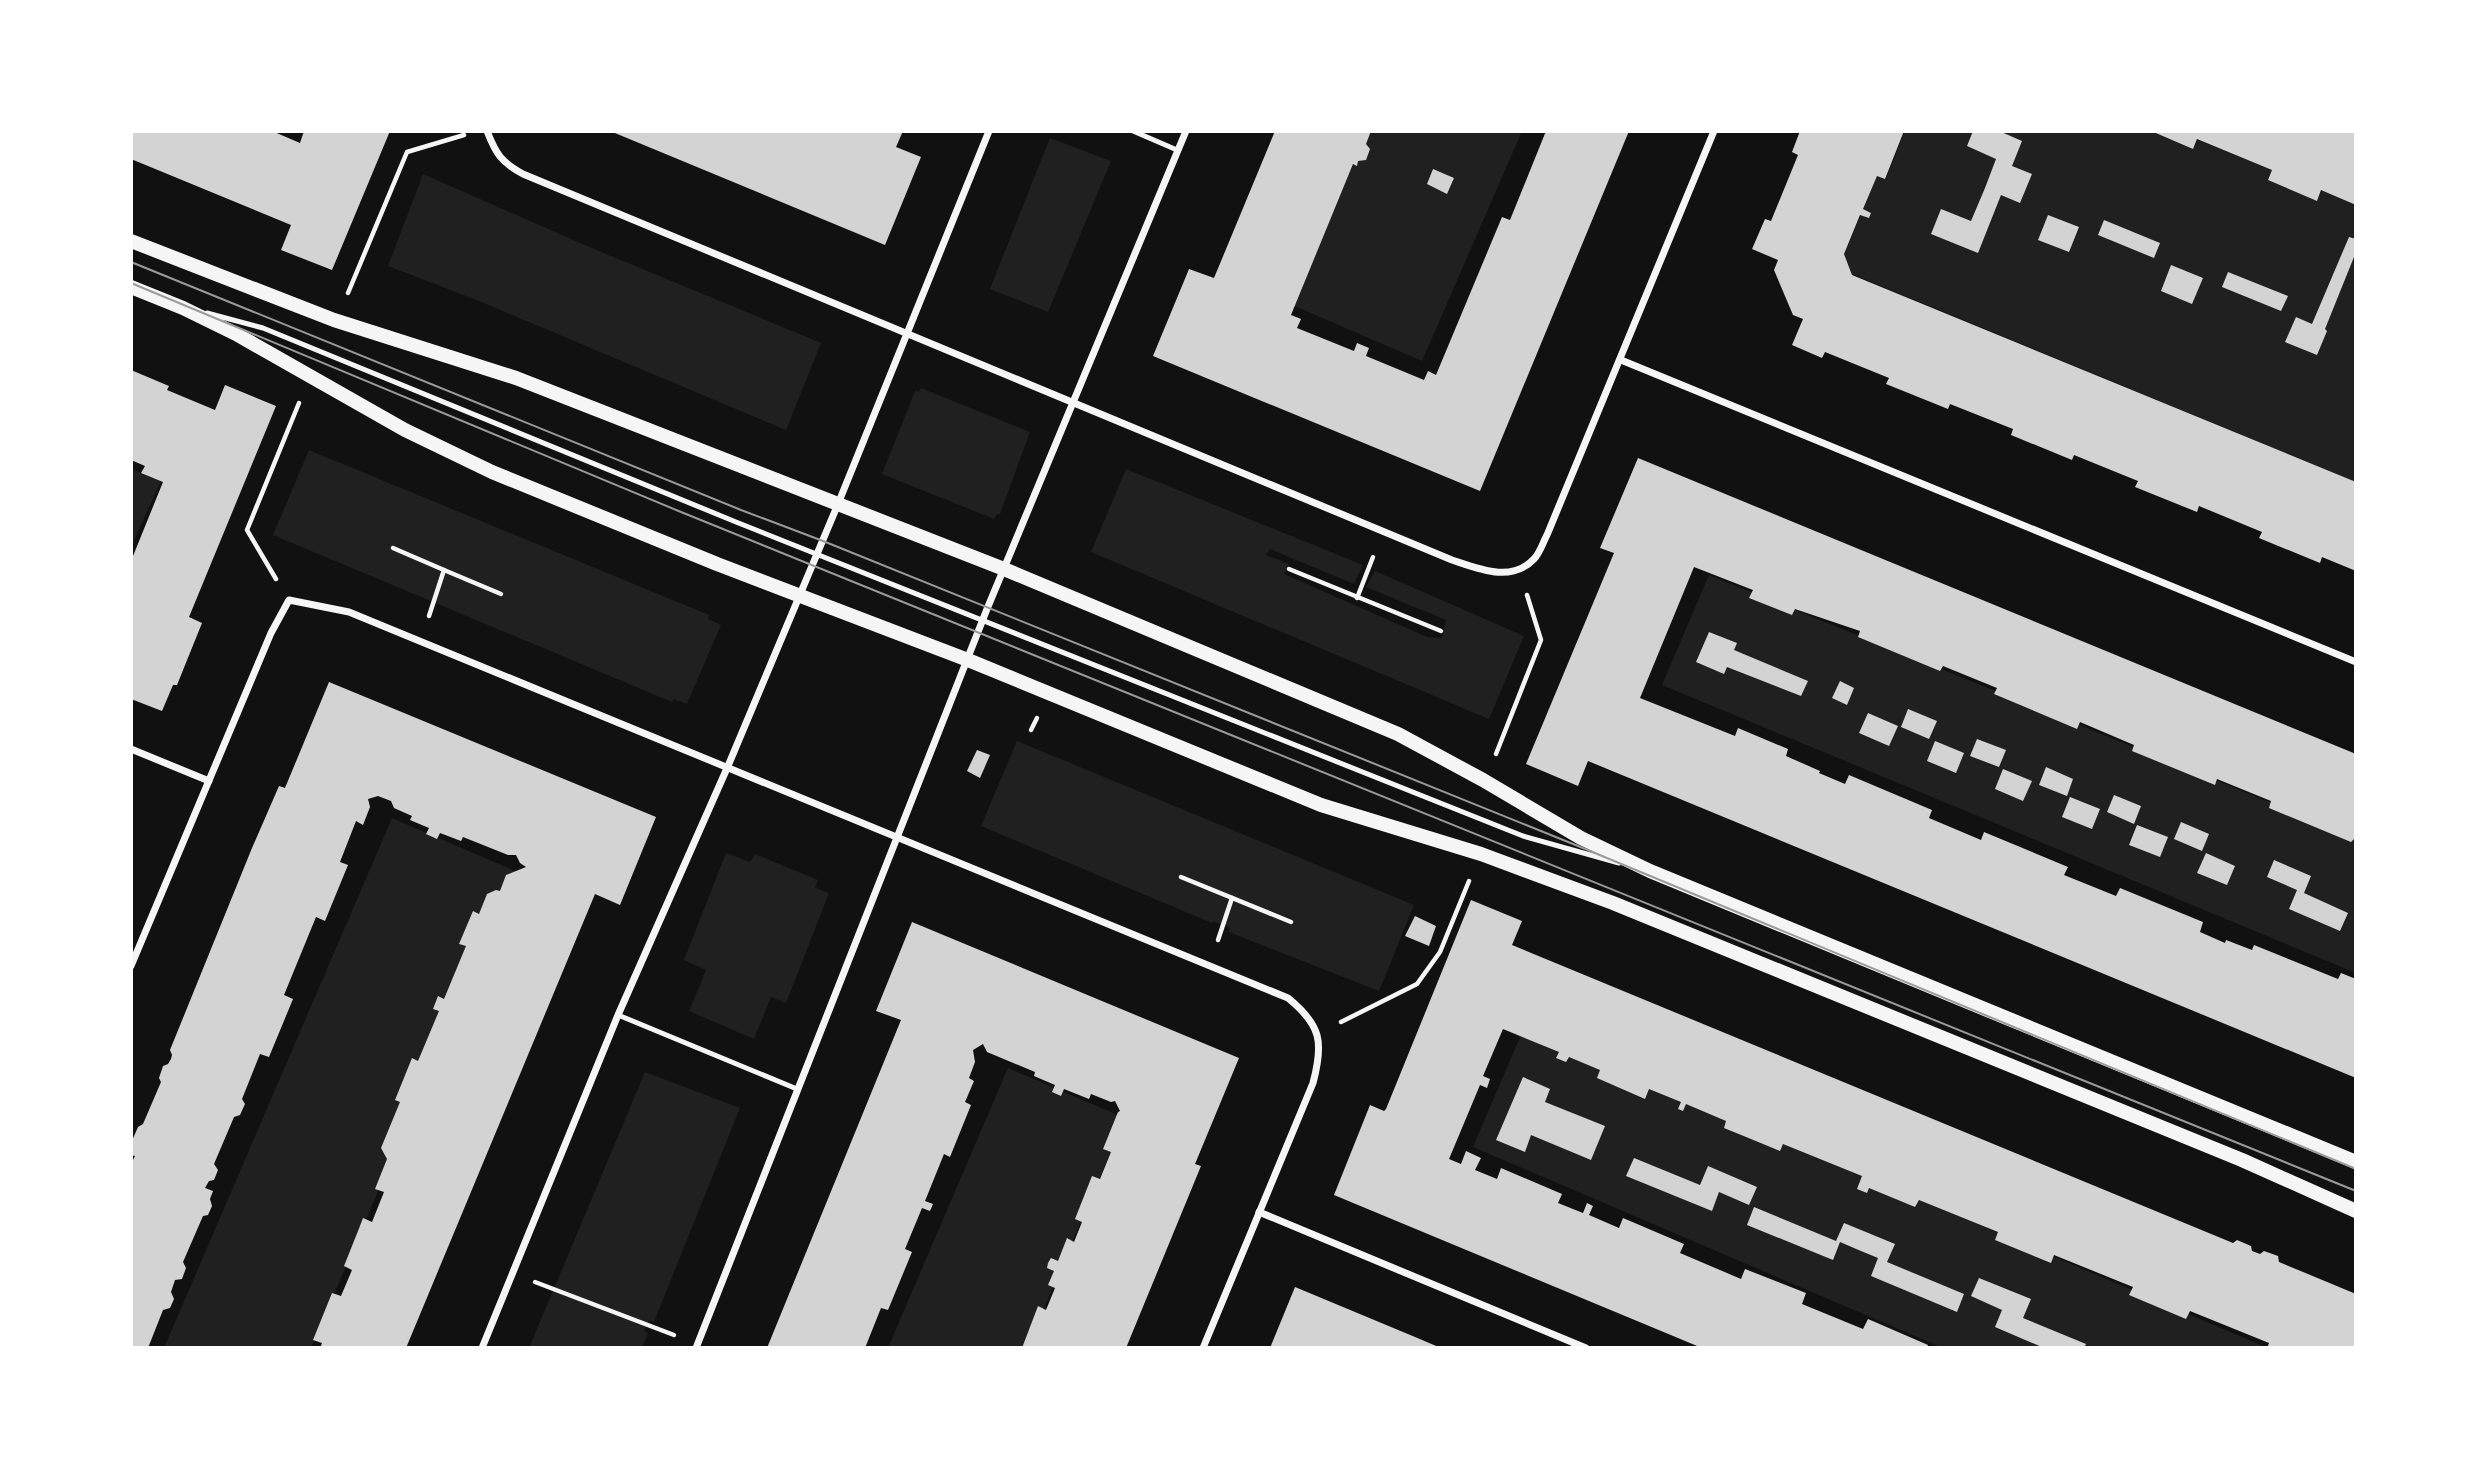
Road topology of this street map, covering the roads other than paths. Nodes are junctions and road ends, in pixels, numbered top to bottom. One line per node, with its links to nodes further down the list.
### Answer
1 (487, 131): 10 (street)
2 (989, 131): 10 (street)
3 (1133, 131): 6 (lane)
4 (1186, 131): 6 (street)
5 (1714, 131): 11 (street)
6 (1177, 150): 12 (street)
7 (131, 241): 13 (main road)
8 (131, 287): 9 (main road)
9 (183, 308): 14 (lane); 16 (main road)
10 (906, 335): 12 (street); 13 (street)
11 (1620, 360): 12 (street); 19 (street)
12 (1074, 403): 15 (street)
13 (838, 504): 14 (street); 15 (main road)
14 (817, 554): 16 (street); 17 (lane)
15 (1004, 569): 17 (street); 24 (main road)
16 (798, 595): 18 (main road); 21 (street)
17 (983, 620): 18 (street); 24 (lane)
18 (968, 660): 23 (street); 30 (main road)
19 (2356, 662)
20 (131, 749): 22 (street)
21 (728, 766): 22 (street); 23 (street); 26 (street)
22 (209, 781): 25 (street)
23 (896, 838): 27 (street); 29 (street)
24 (1650, 871): 28 (main road)
25 (131, 966)
26 (618, 1015): 27 (lane); 32 (street)
27 (797, 1089): 31 (street)
28 (2356, 1162)
29 (1259, 1212): 33 (street); 34 (street)
30 (2356, 1212)
31 (697, 1346)
32 (482, 1348)
33 (1203, 1348)
34 (1586, 1348)

